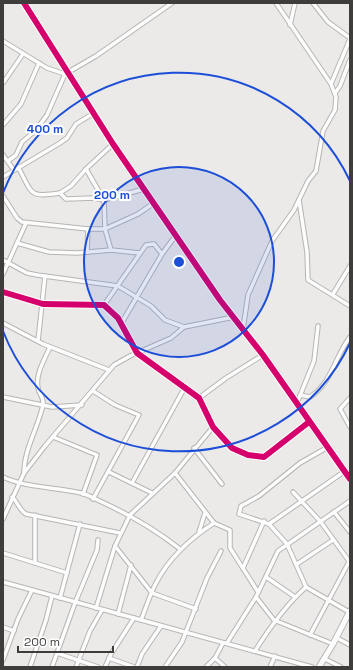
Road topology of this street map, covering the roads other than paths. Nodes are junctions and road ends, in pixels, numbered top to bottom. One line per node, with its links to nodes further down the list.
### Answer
1 (24, 3): 13 (street)
2 (172, 3): 13 (street)
3 (276, 3): 6 (street)
4 (296, 3): 6 (street)
5 (314, 3): 7 (street)
6 (290, 25): 17 (street)
7 (350, 39): 17 (street)
8 (3, 41): 9 (street)
9 (23, 54): 11 (street); 15 (street)
10 (350, 60): 12 (street)
11 (39, 63): 13 (street); 20 (street)
12 (349, 65): 18 (street)
13 (66, 74): 19 (street); 23 (street)
14 (3, 75): 15 (street)
15 (8, 77): 16 (street)
16 (3, 82)
17 (331, 84): 18 (street)
18 (335, 93): 31 (street)
19 (94, 113): 21 (street); 24 (street)
20 (3, 125)
21 (113, 144): 25 (street); 28 (street)
22 (3, 155): 23 (street)
23 (8, 161): 26 (street)
24 (18, 167): 26 (street); 29 (street)
25 (86, 169): 29 (street); 32 (street)
26 (14, 170): 27 (street)
27 (3, 177)
28 (144, 189): 32 (street); 33 (street)
29 (60, 193): 32 (street)
30 (3, 196): 34 (street)
31 (299, 199): 50 (street); 60 (street)
32 (104, 200): 36 (street)
33 (154, 203): 36 (street); 37 (street)
34 (26, 223): 35 (street); 38 (street)
35 (88, 229): 36 (street); 40 (street)
36 (105, 229): 39 (street)
37 (177, 235): 42 (street); 55 (street)
38 (18, 244): 40 (street); 44 (street)
39 (111, 250): 40 (street); 41 (street)
40 (87, 252)
41 (140, 253): 42 (street); 48 (street)
42 (162, 254): 51 (street)
43 (3, 260): 44 (street)
44 (9, 263): 46 (street); 47 (street)
45 (350, 266): 50 (street)
46 (3, 274)
47 (45, 276): 48 (street); 52 (street)
48 (118, 286): 51 (street); 53 (street)
49 (3, 292): 52 (street)
50 (333, 294): 54 (street)
51 (138, 298): 57 (street); 59 (street)
52 (43, 304): 53 (street); 62 (street)
53 (104, 305): 57 (street)
54 (350, 306)
55 (234, 317): 59 (street); 60 (street)
56 (3, 323): 62 (street)
57 (122, 324): 64 (street)
58 (318, 326): 69 (street)
59 (184, 327): 64 (street)
60 (243, 329): 65 (street)
61 (350, 337): 69 (street)
62 (38, 341): 63 (street)
63 (50, 346): 66 (street); 74 (street)
64 (137, 353): 66 (street); 67 (street)
65 (263, 355): 71 (street); 73 (street)
66 (109, 370): 68 (street)
67 (186, 387): 71 (street); 88 (street)
68 (93, 391): 75 (street); 83 (street)
69 (300, 395): 73 (street)
70 (3, 397): 74 (street)
71 (199, 398): 77 (street)
72 (350, 398): 78 (street)
73 (297, 402): 76 (street)
74 (43, 405): 75 (street); 84 (street)
75 (82, 405): 79 (street)
76 (309, 422): 77 (street); 80 (street)
77 (213, 427): 81 (street)
78 (350, 427)
79 (53, 437): 84 (street); 93 (street)
80 (328, 447): 82 (street); 103 (street)
81 (194, 448): 85 (street); 90 (street)
82 (345, 471): 87 (street); 96 (street)
83 (109, 472): 88 (street); 95 (street)
84 (24, 473): 89 (street)
85 (175, 473): 92 (street); 99 (street)
86 (3, 477): 89 (street)
87 (350, 479)
88 (132, 483): 92 (street)
89 (18, 484): 93 (street); 94 (street)
90 (222, 484)
91 (293, 492): 96 (street)
92 (152, 493): 101 (street)
93 (83, 494): 95 (street)
94 (12, 497): 100 (street); 102 (street)
95 (93, 498): 101 (street)
96 (300, 500): 104 (street); 107 (street)
97 (350, 501): 98 (street)
98 (334, 512): 104 (street); 108 (street)
99 (205, 513): 105 (street); 110 (street)
100 (36, 515): 106 (street); 119 (street)
101 (130, 515): 109 (street); 115 (street)
102 (3, 519)
103 (264, 521): 107 (street); 122 (street)
104 (320, 521): 112 (street); 113 (street)
105 (214, 523): 110 (street); 122 (street)
106 (80, 524): 109 (street); 123 (street)
107 (269, 524): 113 (street)
108 (350, 532)
109 (120, 533): 114 (street)
110 (199, 533): 115 (street)
111 (98, 540): 135 (street)
112 (333, 540): 118 (street); 120 (street)
113 (287, 544): 120 (street); 124 (street)
114 (115, 546): 121 (street); 136 (street)
115 (180, 549): 129 (street)
116 (221, 551): 137 (street)
117 (3, 553): 119 (street)
118 (350, 561): 134 (street)
119 (35, 563): 123 (street)
120 (297, 564): 126 (street)
121 (131, 565): 129 (street); 140 (street)
122 (243, 568): 128 (street)
123 (67, 574): 133 (street)
124 (266, 577): 128 (street); 131 (street)
125 (3, 583): 127 (street)
126 (306, 586): 131 (street); 134 (street)
127 (32, 590): 130 (street); 146 (street)
128 (258, 592): 132 (street)
129 (152, 593): 137 (street); 142 (street)
130 (52, 596): 133 (street); 161 (street)
131 (295, 596): 143 (street)
132 (256, 597): 143 (street); 150 (street)
133 (60, 598): 135 (street)
134 (328, 598): 139 (street); 148 (street)
135 (75, 602): 136 (street); 154 (street)
136 (96, 608): 138 (street)
137 (196, 609): 147 (street)
138 (102, 610): 140 (street); 160 (street)
139 (350, 611): 149 (main road)
140 (118, 614): 141 (street)
141 (134, 618): 142 (street); 156 (street)
142 (142, 620): 144 (street)
143 (274, 620): 148 (street); 153 (street)
144 (161, 626): 147 (street); 166 (street)
145 (3, 627): 146 (street)
146 (14, 631): 159 (street)
147 (186, 632): 150 (street); 167 (street)
148 (310, 635): 151 (street)
149 (337, 638): 151 (main road); 152 (street)
150 (225, 643): 153 (street); 157 (street)
151 (334, 644): 158 (main road)
152 (350, 645)
153 (255, 651): 155 (street)
154 (57, 653): 160 (street); 162 (street)
155 (275, 656): 170 (street); 171 (street)
156 (109, 658): 165 (street); 166 (street)
157 (215, 658): 168 (street); 169 (street)
158 (325, 659): 172 (main road); 173 (street)
159 (3, 660)
160 (78, 661): 163 (street); 164 (street)
161 (30, 667)
162 (52, 667)
163 (76, 667)
164 (98, 667)
165 (105, 667)
166 (136, 667)
167 (165, 667)
168 (206, 667)
169 (225, 667)
170 (270, 667)
171 (312, 667)
172 (319, 667)
173 (341, 667)

